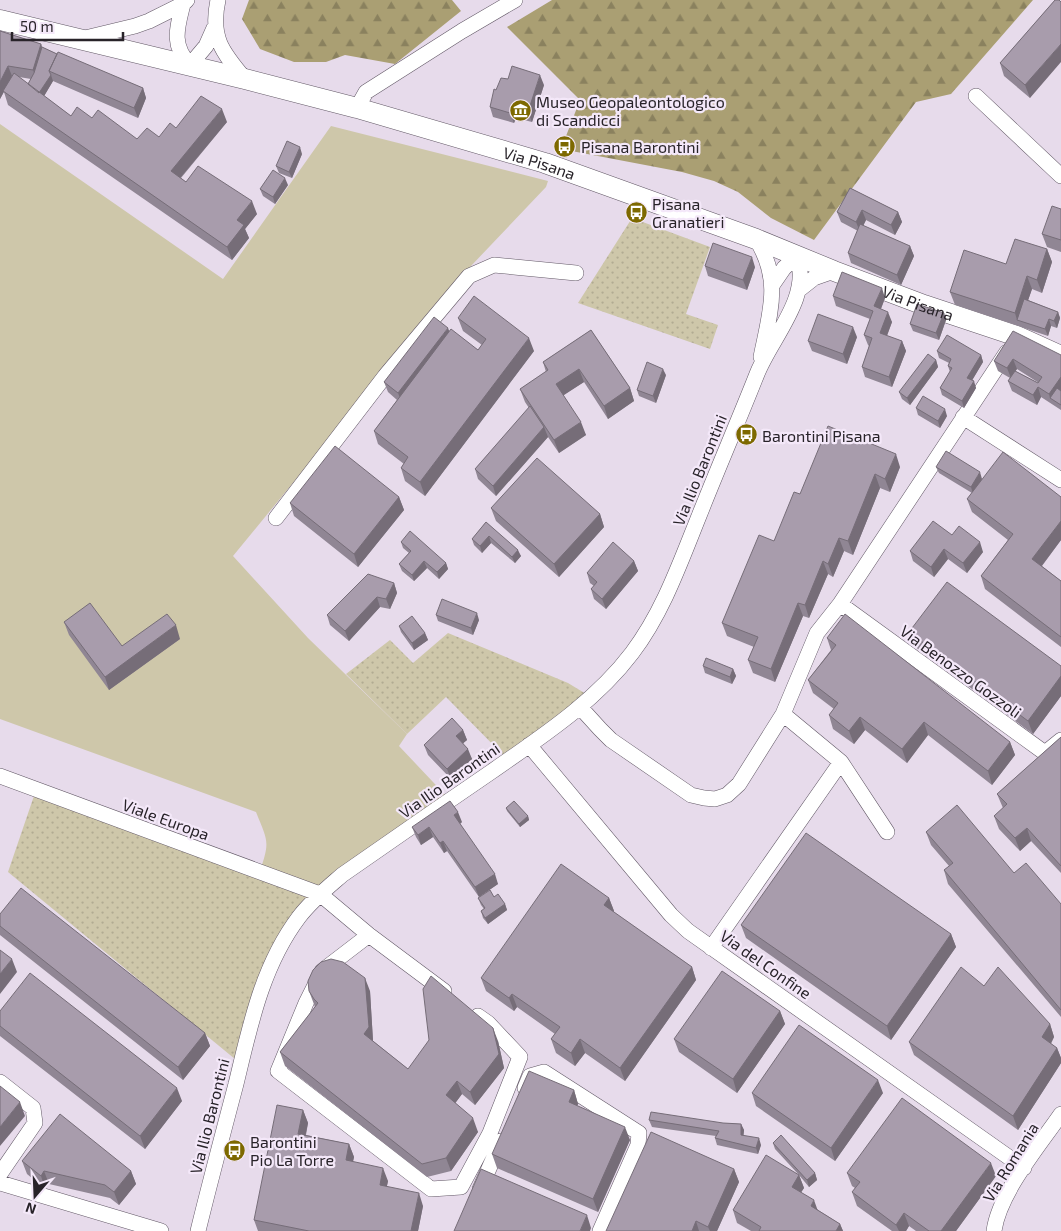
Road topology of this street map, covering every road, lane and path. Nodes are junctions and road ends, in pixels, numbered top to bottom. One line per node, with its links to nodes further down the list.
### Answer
1 (218, 0): 5 (street)
2 (516, 0): 10 (street)
3 (185, 2): 6 (street); 7 (street)
4 (0, 20): 6 (main road, Via Pisana)
5 (214, 28): 7 (street); 8 (street)
6 (81, 39): 7 (main road, Via Pisana)
7 (190, 65): 8 (main road, Via Pisana)
8 (246, 79): 10 (main road, Via Pisana)
9 (976, 96): 11 (street)
10 (357, 108): 12 (main road, Via Pisana)
11 (1061, 176)
12 (756, 239): 13 (main road, Via Pisana); 16 (street, Via Ilio Barontini)
13 (798, 256): 14 (main road, Via Pisana); 16 (street); 17 (street, Via Ilio Barontini)
14 (834, 271): 17 (street); 19 (main road, Via Pisana)
15 (576, 273): 23 (street)
16 (772, 284): 20 (street, Via Ilio Barontini)
17 (800, 289): 20 (street, Via Ilio Barontini)
18 (1010, 346): 21 (street)
19 (1061, 356)
20 (758, 371): 25 (street, Via Ilio Barontini)
21 (963, 417): 22 (street); 24 (street)
22 (1061, 480)
23 (276, 518)
24 (840, 604): 26 (street); 27 (street, Via Benozzo Gozzoli)
25 (580, 707): 26 (street); 28 (street, Via Ilio Barontini)
26 (783, 714): 29 (street)
27 (1061, 740)
28 (529, 745): 32 (street, Via Ilio Barontini); 34 (street, Via del Confine)
29 (841, 762): 31 (street); 34 (street)
30 (0, 776): 32 (street, Viale Europa)
31 (887, 832)
32 (320, 894): 33 (street, Viale Europa); 49 (street, Via Ilio Barontini)
33 (369, 935): 35 (street, Viale Europa); 36 (street)
34 (712, 948): 41 (street, Via del Confine)
35 (452, 997)
36 (466, 1008)
37 (0, 1082): 43 (street)
38 (519, 1102): 47 (street)
39 (1061, 1114): 41 (street, Via Romania)
40 (511, 1120): 42 (street)
41 (1024, 1168): 50 (street, Via Romania)
42 (487, 1172): 44 (street); 46 (street)
43 (0, 1174)
44 (505, 1180)
45 (0, 1183): 48 (street)
46 (472, 1206)
47 (599, 1225)
48 (160, 1231)
49 (198, 1231)
50 (994, 1231)

